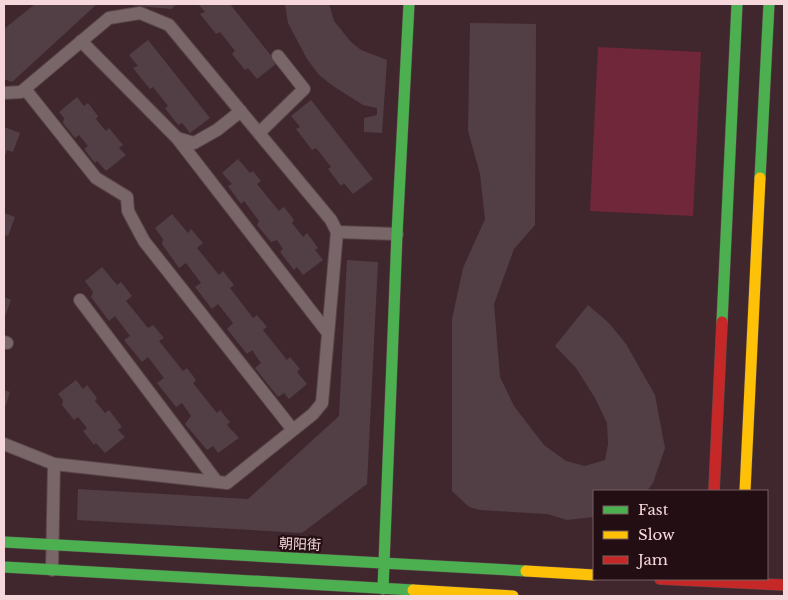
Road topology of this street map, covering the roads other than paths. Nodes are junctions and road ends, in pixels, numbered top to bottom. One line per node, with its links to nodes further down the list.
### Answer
1 (409, 4): 12 (street)
2 (737, 4): 19 (street)
3 (769, 4): 20 (street)
4 (81, 41): 6 (street); 8 (street); 10 (street)
5 (278, 56): 9 (street)
6 (25, 89): 7 (street); 15 (street)
7 (4, 93)
8 (241, 112): 9 (street); 10 (street)
9 (259, 133): 11 (street)
10 (177, 138): 14 (street)
11 (337, 232): 12 (street); 14 (street)
12 (397, 234): 23 (street)
13 (80, 300): 18 (street)
14 (328, 333): 15 (street)
15 (293, 430): 18 (street)
16 (4, 444): 17 (street)
17 (54, 464): 18 (street); 22 (street)
18 (217, 482)
19 (714, 490)
20 (746, 490)
21 (4, 542): 22 (street, 朝阳街)
22 (53, 545): 23 (street, 朝阳街); 25 (street)
23 (383, 564): 26 (street, 朝阳街); 30 (street)
24 (4, 567): 25 (street)
25 (52, 570): 30 (street)
26 (593, 575)
27 (709, 580): 28 (street); 32 (street)
28 (741, 581): 29 (street); 33 (street)
29 (784, 585)
30 (383, 589): 31 (street)
31 (513, 596)
32 (709, 596)
33 (740, 596)

